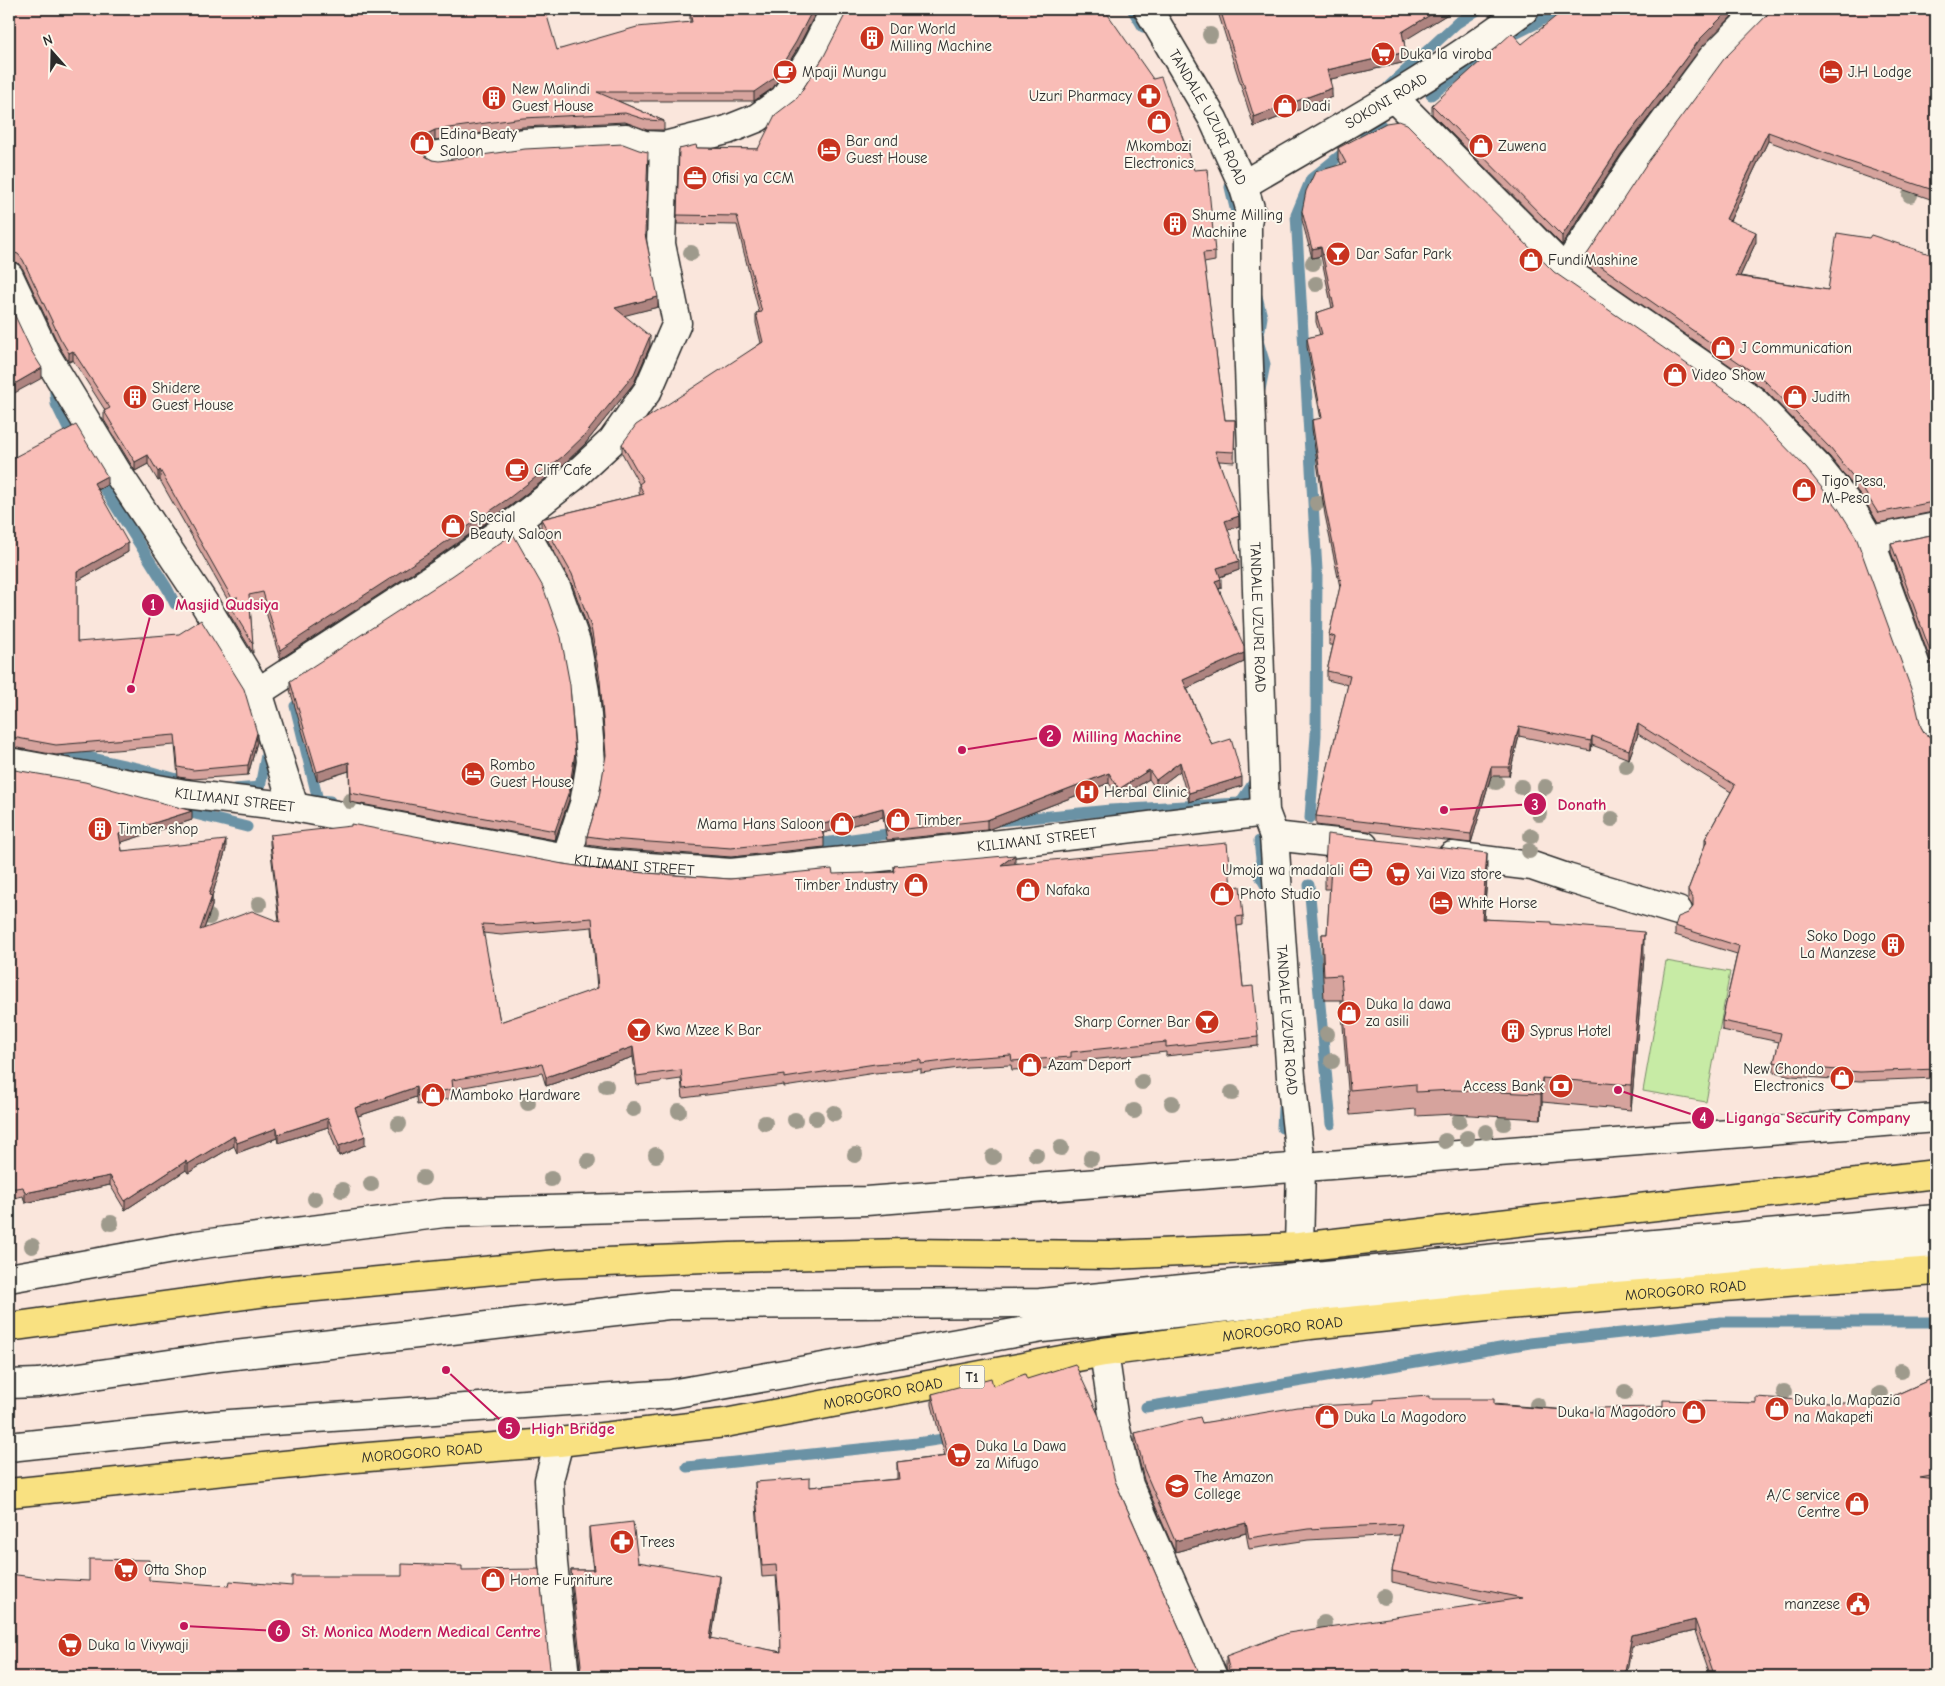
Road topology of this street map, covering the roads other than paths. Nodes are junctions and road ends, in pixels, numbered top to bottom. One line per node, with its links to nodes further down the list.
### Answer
1 (835, 9): 6 (street)
2 (1148, 9): 8 (street, TANDALE UZURI ROAD)
3 (1525, 9): 5 (street, SOKONI ROAD)
4 (1761, 9): 9 (street)
5 (1393, 97): 8 (street, SOKONI ROAD); 9 (street)
6 (664, 146): 7 (street); 11 (street)
7 (437, 155)
8 (1243, 185): 18 (street, TANDALE UZURI ROAD)
9 (1565, 270): 13 (street)
10 (9, 276): 14 (street)
11 (518, 520): 14 (street); 21 (street)
12 (1936, 527): 13 (street)
13 (1870, 540): 15 (street)
14 (258, 692): 17 (street)
15 (1936, 732)
16 (9, 762): 17 (street, KILIMANI STREET)
17 (294, 807): 21 (street, KILIMANI STREET)
18 (1269, 824): 19 (street, KILIMANI STREET); 21 (street, KILIMANI STREET); 24 (street, TANDALE UZURI ROAD)
19 (1392, 850)
20 (1431, 854): 22 (street)
21 (566, 858)
22 (1678, 911)
23 (1936, 1118): 24 (street)
24 (1301, 1166): 28 (street, TANDALE UZURI ROAD); 30 (street)
25 (1936, 1174): 28 (highway)
26 (1936, 1219): 33 (street)
27 (1936, 1245): 35 (street, MOROGORO ROAD)
28 (1298, 1247): 31 (highway)
29 (1936, 1271): 32 (highway, MOROGORO ROAD / T1)
30 (9, 1278)
31 (9, 1326)
32 (1104, 1352): 34 (highway, MOROGORO ROAD / T1); 38 (street)
33 (9, 1384)
34 (560, 1442): 36 (highway, MOROGORO ROAD / T1); 37 (street)
35 (9, 1447)
36 (9, 1493)
37 (565, 1677)
38 (1213, 1677)

